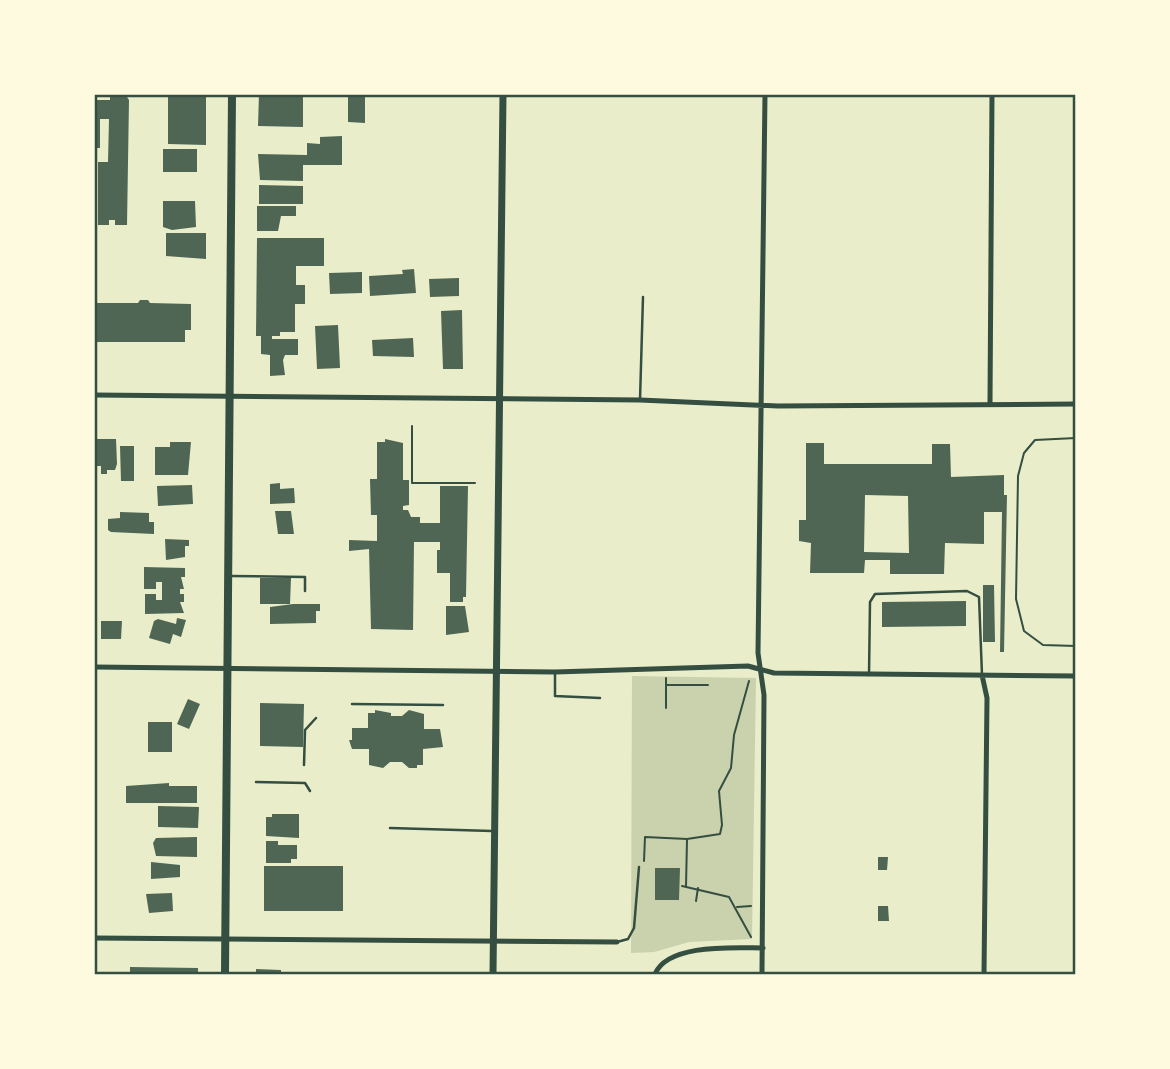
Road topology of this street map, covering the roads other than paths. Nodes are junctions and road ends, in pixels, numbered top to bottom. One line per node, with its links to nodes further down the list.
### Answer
1 (232, 94): 7 (main road)
2 (503, 94): 8 (street)
3 (765, 94): 12 (street)
4 (992, 94): 10 (street)
5 (643, 297): 9 (lane)
6 (94, 395): 7 (street)
7 (229, 396): 8 (street); 13 (main road)
8 (500, 398): 9 (street); 18 (street)
9 (640, 400): 12 (street)
10 (990, 403): 11 (street); 12 (street)
11 (1076, 404)
12 (762, 405): 17 (street)
13 (228, 576): 14 (lane); 16 (main road)
14 (305, 591)
15 (94, 667): 16 (street)
16 (228, 668): 18 (street); 34 (main road)
17 (762, 670): 19 (street); 20 (street); 37 (street)
18 (497, 671): 19 (street); 31 (street)
19 (555, 671): 23 (lane)
20 (869, 675): 21 (street); 21 (lane)
21 (982, 675): 22 (street); 42 (street)
22 (1076, 676)
23 (600, 698)
24 (352, 704): 25 (lane)
25 (443, 705)
26 (316, 718): 27 (lane)
27 (304, 765)
28 (256, 782): 29 (lane)
29 (310, 791)
30 (390, 828): 31 (lane)
31 (495, 831): 35 (street)
32 (639, 867): 36 (lane)
33 (94, 938): 34 (street)
34 (225, 939): 35 (street); 38 (main road)
35 (494, 942): 36 (street); 39 (street)
36 (617, 942)
37 (763, 948): 40 (street); 41 (street)
38 (225, 975)
39 (493, 975)
40 (655, 975)
41 (762, 975)
42 (984, 975)

